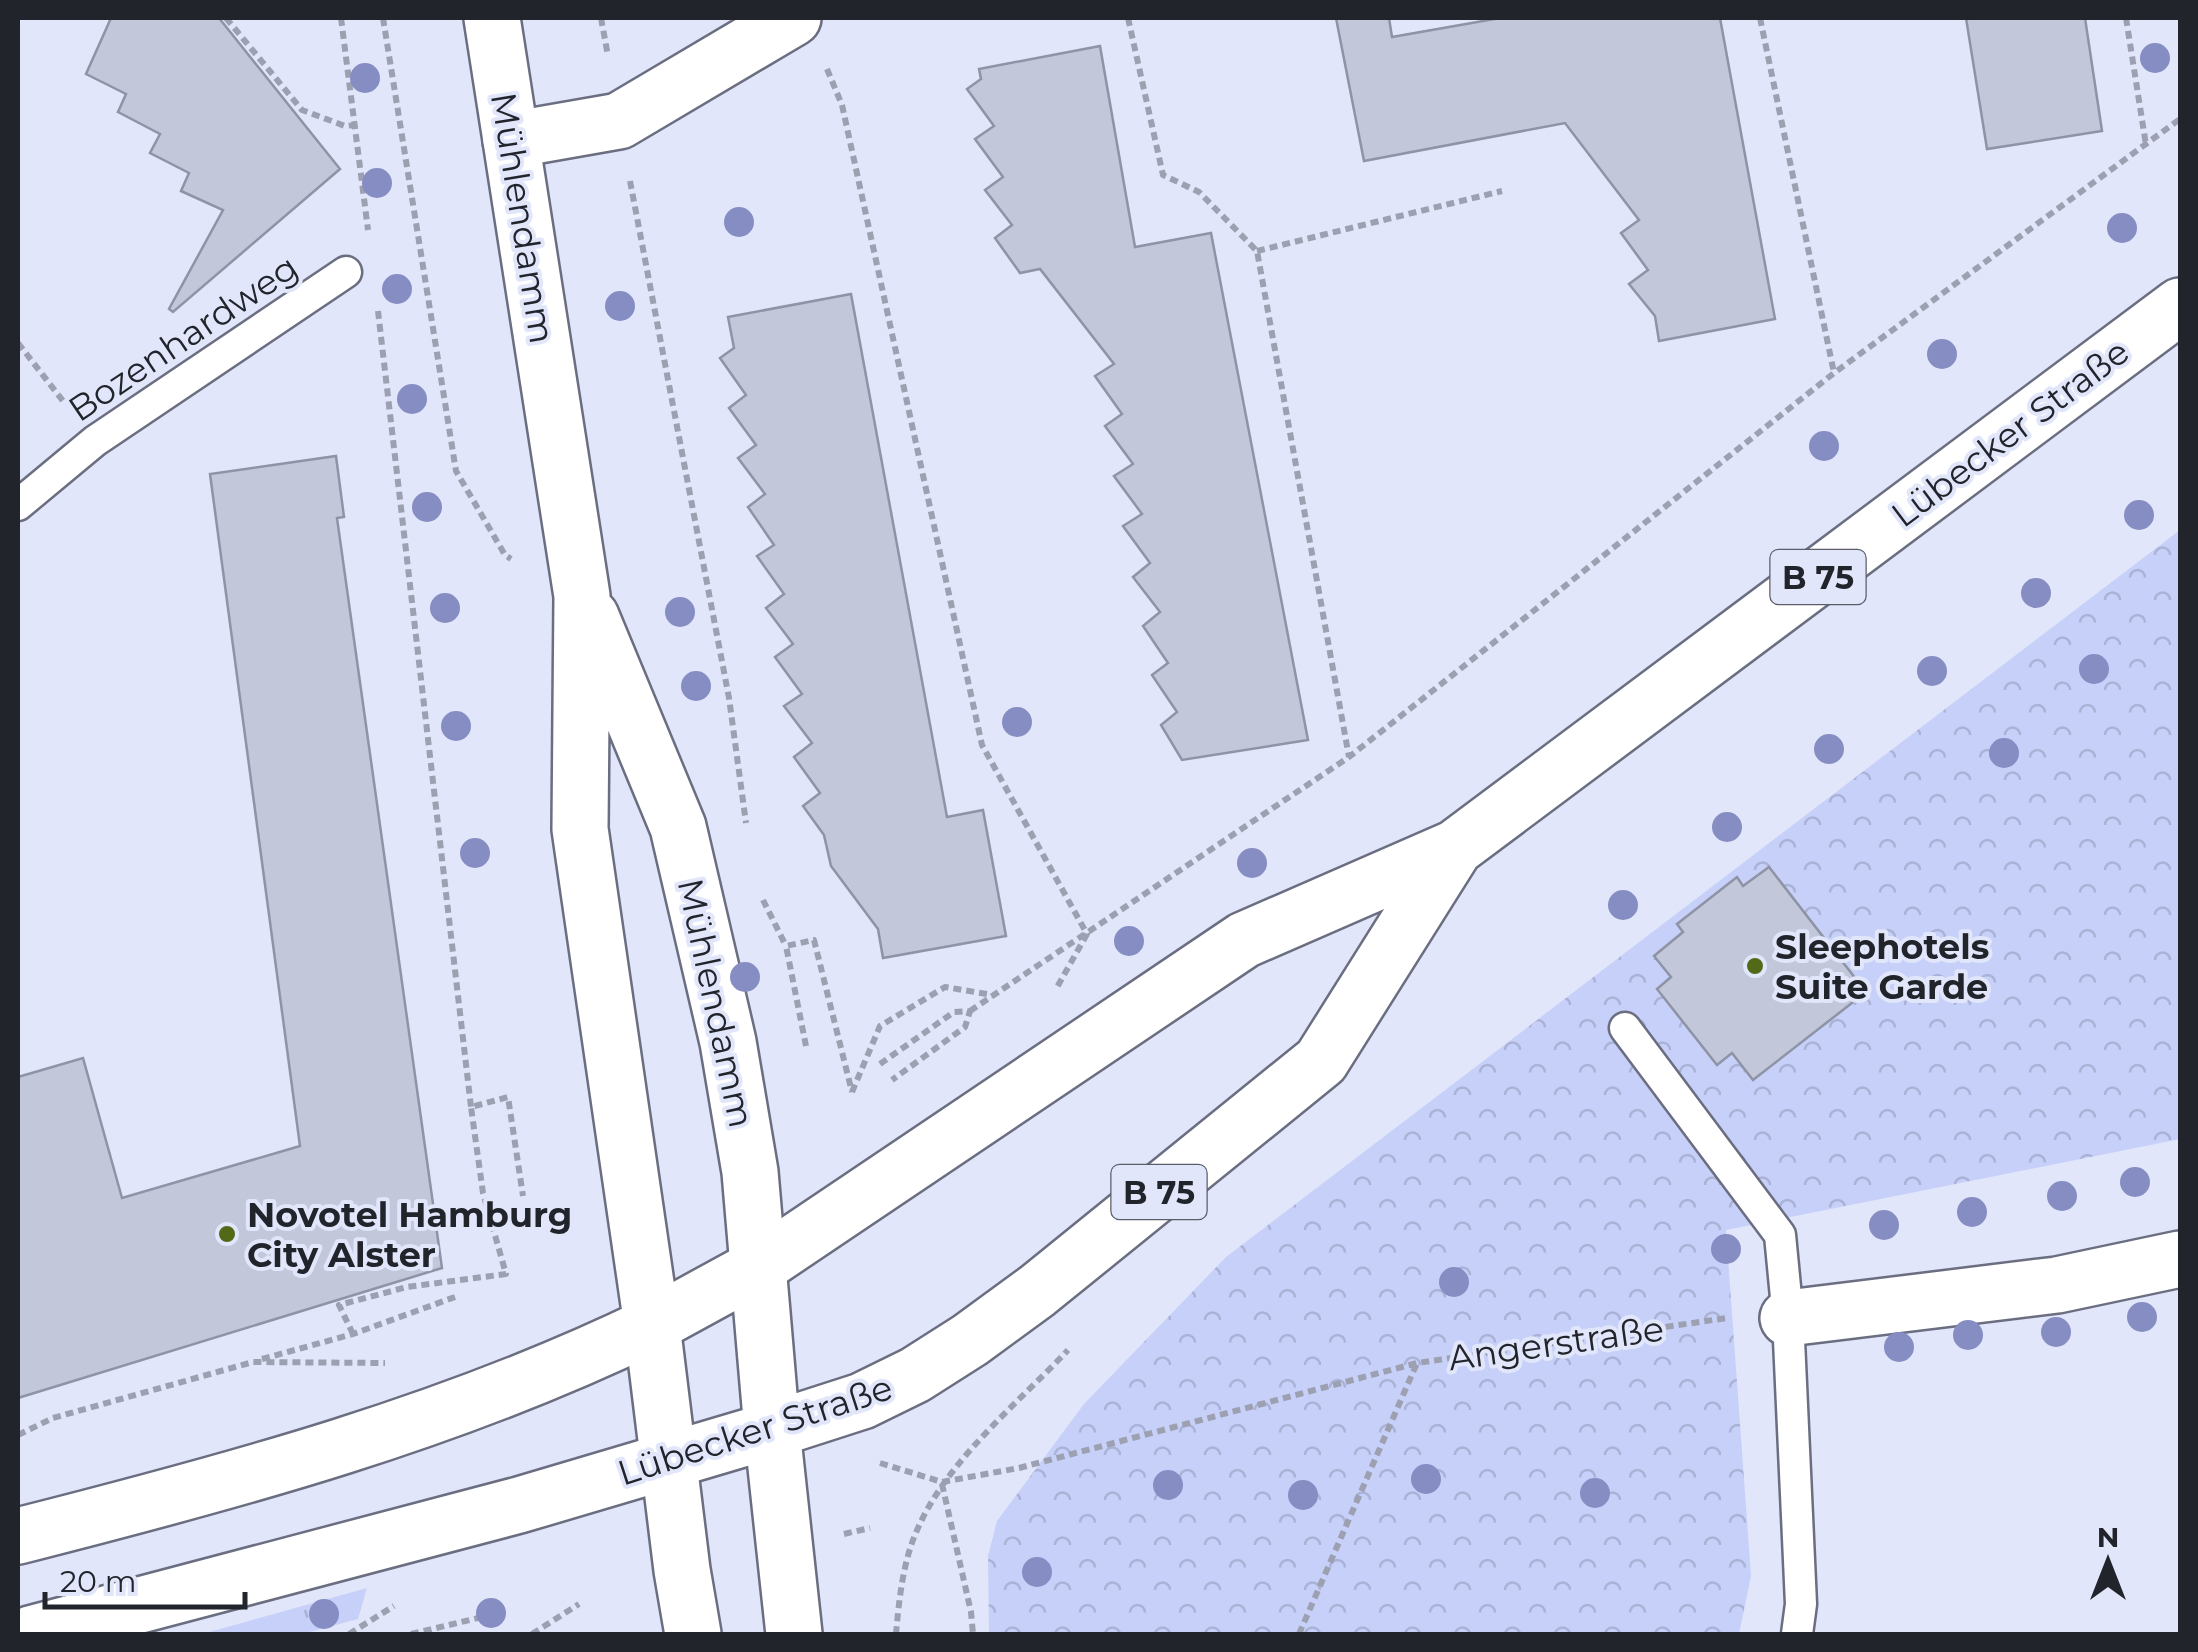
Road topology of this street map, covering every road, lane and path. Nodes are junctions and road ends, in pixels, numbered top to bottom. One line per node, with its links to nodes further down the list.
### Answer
1 (226, 18): 12 (path)
2 (342, 18): 12 (path)
3 (382, 18): 25 (path)
4 (492, 18): 13 (main road, Mühlendamm)
5 (601, 18): 11 (path)
6 (1128, 18): 17 (path)
7 (1760, 18): 22 (path)
8 (2126, 18): 14 (path)
9 (807, 35): 11 (main road); 30 (path)
10 (2180, 119): 14 (path)
11 (619, 122): 13 (main road); 27 (path)
12 (356, 125): 16 (path)
13 (511, 140): 25 (main road, Mühlendamm)
14 (2146, 145): 22 (path)
15 (1502, 191): 17 (path)
16 (371, 247)
17 (1257, 251): 26 (path)
18 (346, 272): 23 (lane, Bozenhardweg)
19 (377, 304): 38 (path)
20 (2180, 306): 28 (main road, Lübecker Straße / B 75)
21 (18, 343): 23 (path)
22 (1834, 373): 26 (path)
23 (95, 441): 24 (lane, Bozenhardweg)
24 (18, 505)
25 (582, 596): 41 (main road, Mühlendamm); 44 (main road, Mühlendamm)
26 (1349, 757): 30 (path)
27 (746, 826)
28 (1455, 848): 41 (main road, Lübecker Straße / B 75); 50 (main road, Lübecker Straße / B 75)
29 (762, 897): 31 (path)
30 (1087, 934): 32 (path)
31 (786, 946): 32 (path); 35 (path)
32 (994, 995): 33 (path)
33 (970, 1010): 36 (path); 37 (path)
34 (1625, 1028): 43 (lane)
35 (806, 1046)
36 (880, 1064)
37 (892, 1080)
38 (471, 1107): 39 (path); 45 (path)
39 (522, 1196)
40 (2180, 1258): 43 (main road)
41 (758, 1267): 44 (main road, Lübecker Straße / B 75); 50 (main road, Mühlendamm)
42 (455, 1297): 45 (path)
43 (1788, 1318): 48 (path, Angerstraße); 65 (lane)
44 (652, 1325): 52 (main road, Mühlendamm); 54 (main road, Lübecker Straße)
45 (354, 1334): 47 (path)
46 (1079, 1339): 53 (path)
47 (253, 1362): 49 (path); 51 (path)
48 (1417, 1363): 53 (path, Angerstraße); 64 (path)
49 (398, 1365)
50 (772, 1430): 52 (main road, Lübecker Straße); 61 (main road, Mühlendamm)
51 (18, 1436)
52 (668, 1461): 57 (main road, Lübecker Straße); 60 (main road, Mühlendamm)
53 (942, 1482): 62 (path); 63 (path)
54 (18, 1536)
55 (579, 1604): 59 (path)
56 (495, 1614): 58 (path)
57 (30, 1634)
58 (411, 1634)
59 (532, 1634)
60 (693, 1634)
61 (794, 1634)
62 (896, 1634)
63 (972, 1634)
64 (1299, 1634)
65 (1798, 1634)

